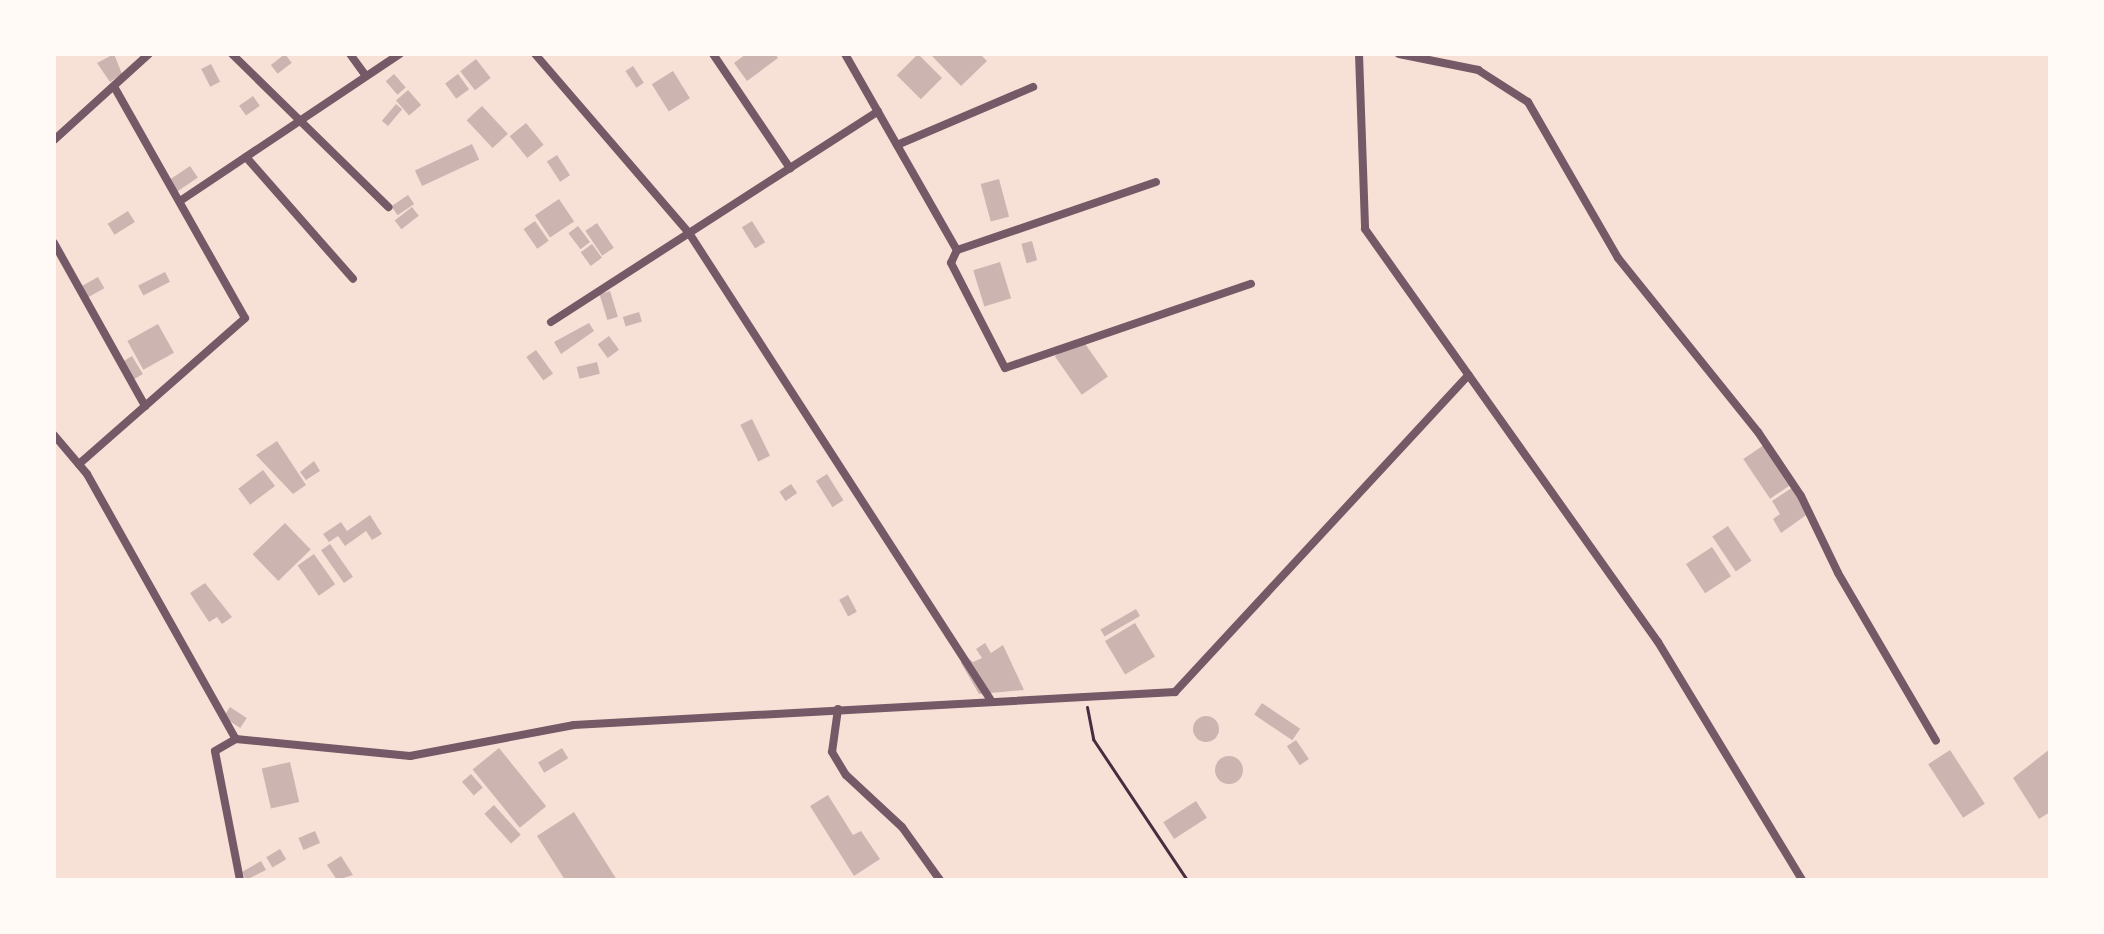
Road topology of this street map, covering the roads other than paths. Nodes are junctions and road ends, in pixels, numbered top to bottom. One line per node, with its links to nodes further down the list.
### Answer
1 (149, 54): 11 (street)
2 (232, 54): 14 (street)
3 (350, 54): 10 (street)
4 (400, 54): 10 (street)
5 (535, 54): 22 (street)
6 (713, 54): 18 (street)
7 (845, 54): 13 (street)
8 (1359, 54): 28 (street)
9 (1399, 54): 35 (street)
10 (366, 76): 14 (street)
11 (114, 86): 15 (street); 20 (street)
12 (1033, 87): 16 (street)
13 (878, 111): 16 (street); 18 (street)
14 (300, 121): 17 (street); 21 (street)
15 (54, 140)
16 (897, 145): 24 (street)
17 (246, 157): 20 (street); 25 (street)
18 (790, 168): 22 (street)
19 (1156, 182): 24 (street)
20 (180, 201): 29 (street)
21 (388, 207)
22 (689, 233): 27 (street); 32 (street)
23 (54, 243): 29 (street)
24 (957, 250): 26 (street)
25 (353, 279)
26 (1251, 284)
27 (551, 322)
28 (1469, 375): 32 (street); 38 (street)
29 (145, 406): 31 (street)
30 (54, 435): 31 (street)
31 (79, 464): 34 (street)
32 (990, 699): 33 (street)
33 (838, 709): 34 (street); 37 (street)
34 (236, 739): 36 (street)
35 (1936, 741)
36 (240, 880)
37 (940, 880)
38 (1802, 880)

